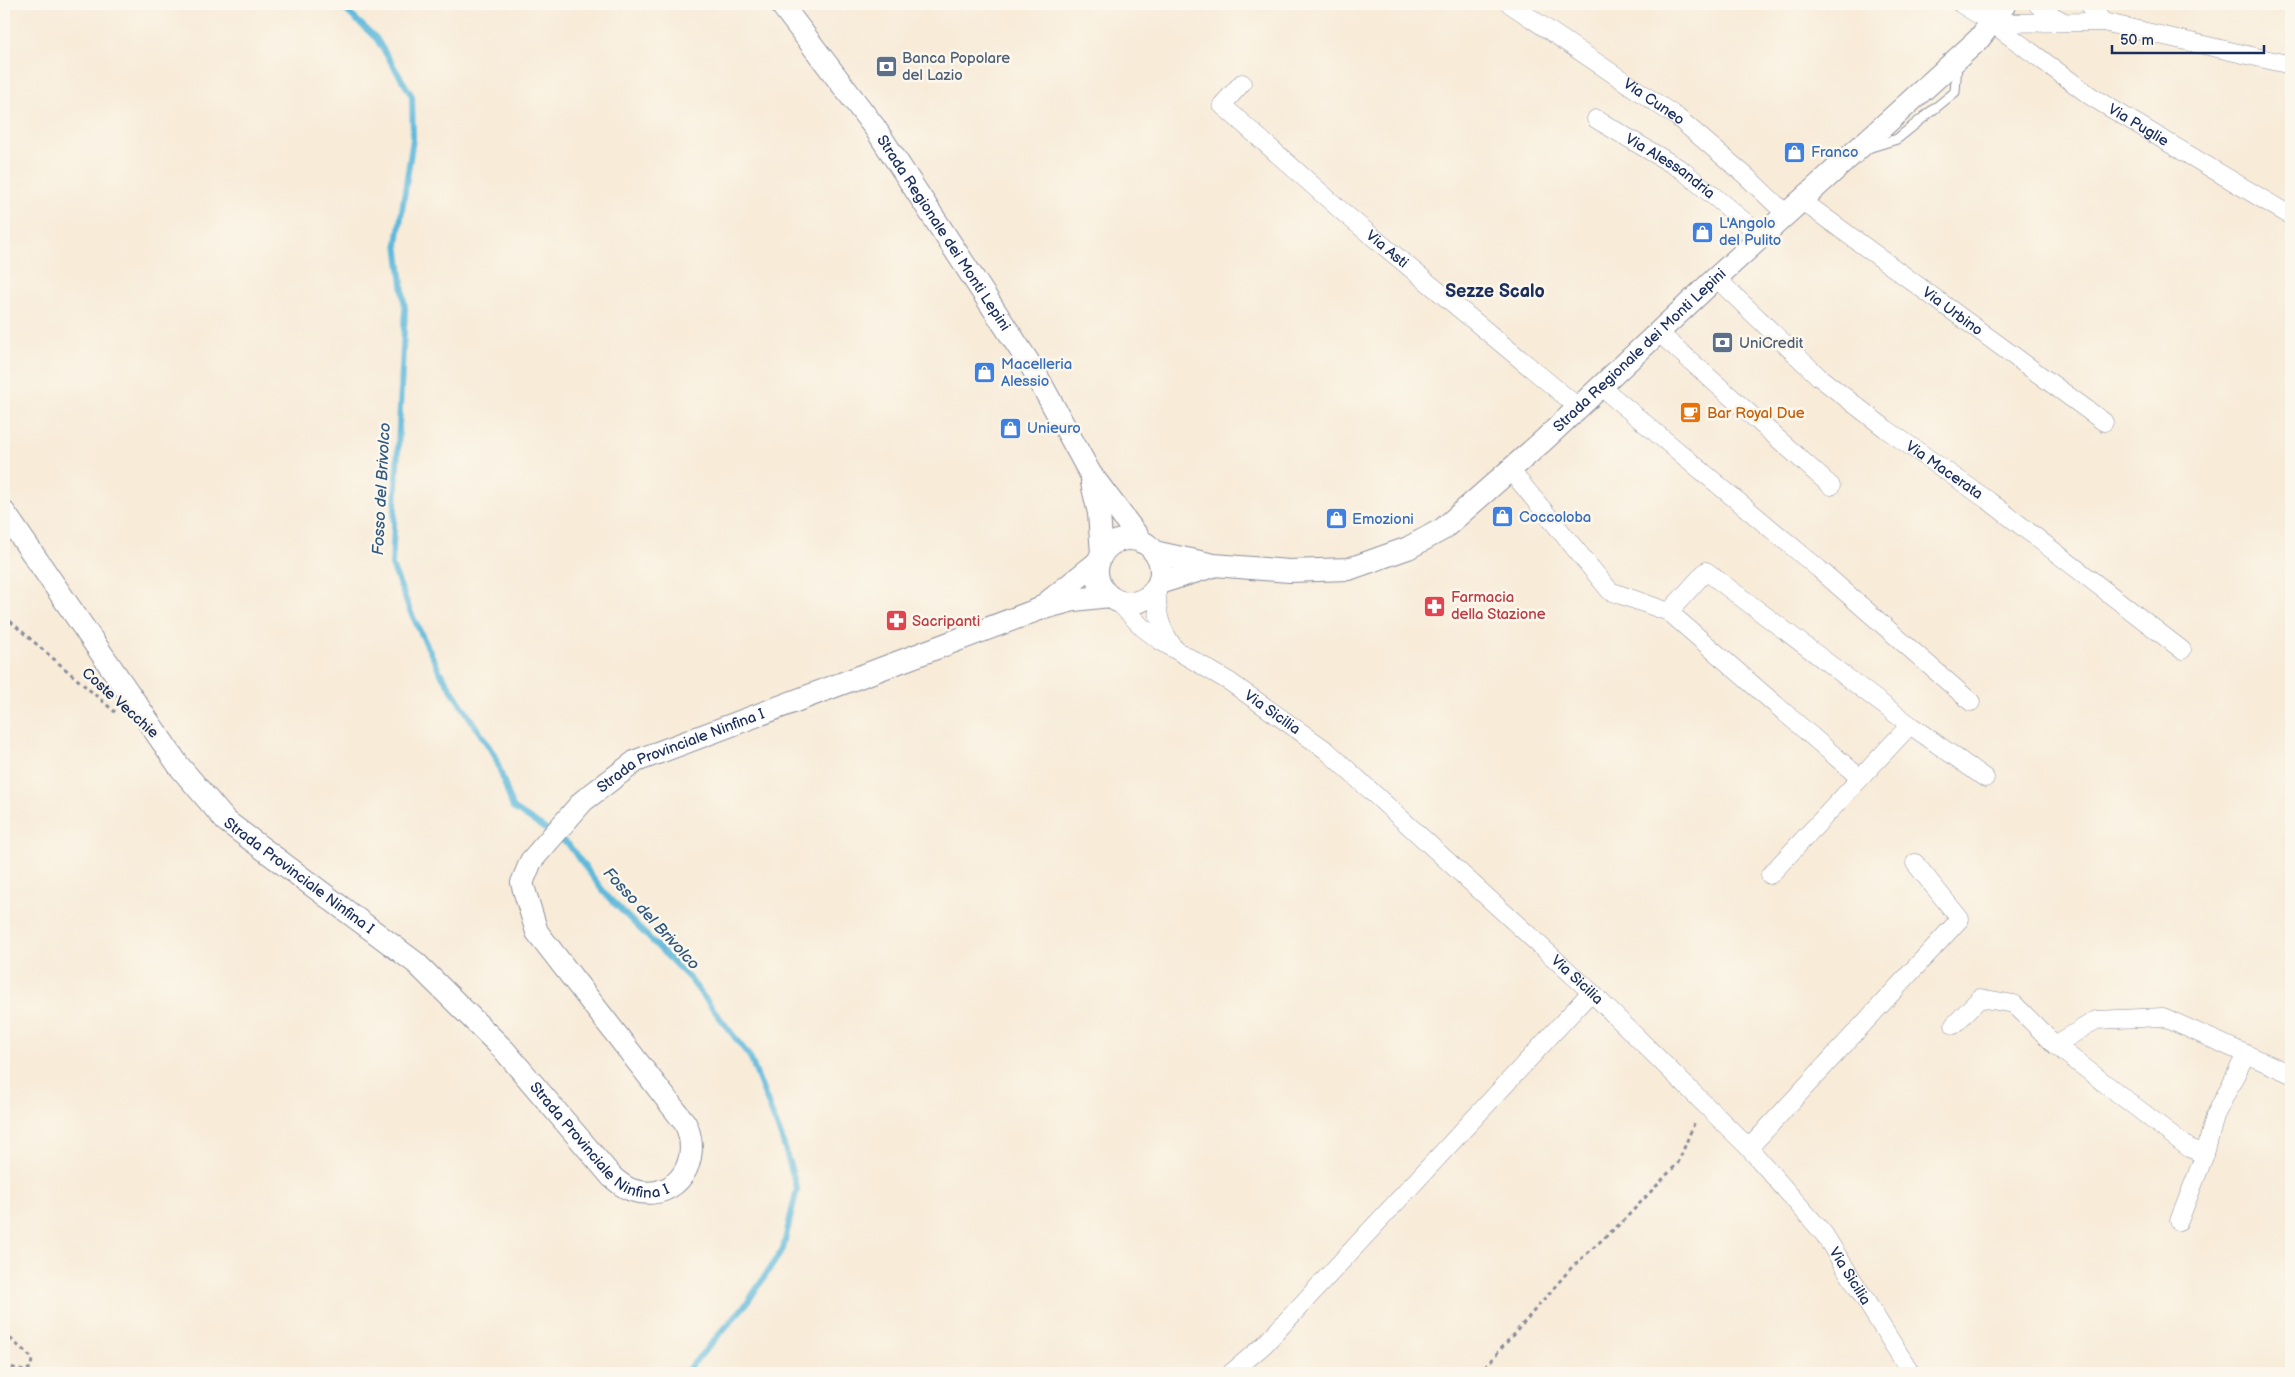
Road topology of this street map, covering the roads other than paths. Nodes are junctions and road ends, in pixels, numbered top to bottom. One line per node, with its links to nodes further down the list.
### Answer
1 (781, 4): 22 (street, Strada Regionale dei Monti Lepini)
2 (1510, 4): 13 (street, Via Cuneo)
3 (1961, 4): 8 (street, Via Puglie)
4 (2004, 4): 8 (street, Strada Regionale dei Monti Lepini)
5 (2037, 4): 9 (street)
6 (2089, 4): 7 (street)
7 (2103, 22): 9 (street); 10 (street)
8 (1992, 23): 9 (street); 13 (street, Strada Regionale dei Monti Lepini); 14 (street, Via Puglie)
9 (2067, 24)
10 (2291, 65)
11 (1242, 83): 19 (street, Via Asti)
12 (1596, 118): 15 (street, Via Alessandria)
13 (1793, 207): 15 (street, Strada Regionale dei Monti Lepini); 20 (street, Via Urbino)
14 (2291, 216)
15 (1762, 236): 16 (street, Strada Regionale dei Monti Lepini)
16 (1716, 278): 17 (street, Strada Regionale dei Monti Lepini); 32 (street, Via Macerata)
17 (1658, 332): 18 (street, Strada Regionale dei Monti Lepini); 23 (street)
18 (1600, 386): 19 (street, Strada Regionale dei Monti Lepini); 34 (street)
19 (1578, 407): 21 (street, Strada Regionale dei Monti Lepini)
20 (2104, 422)
21 (1511, 471): 27 (street, Strada Regionale dei Monti Lepini); 31 (street)
22 (1090, 473): 25 (street, Strada Regionale dei Monti Lepini); 26 (street, Strada Regionale dei Monti Lepini)
23 (1831, 486)
24 (4, 512): 30 (street, Strada Provinciale Ninfina I)
25 (1148, 547): 26 (street); 27 (street, Strada Regionale dei Monti Lepini); 28 (street)
26 (1101, 558): 29 (street); 30 (street, Strada Provinciale Ninfina I)
27 (1214, 565): 28 (street, Strada Regionale dei Monti Lepini)
28 (1158, 585): 29 (street); 33 (street, Via Sicilia)
29 (1113, 598): 30 (street, Strada Provinciale Ninfina I); 33 (street, Via Sicilia)
30 (1037, 610)
31 (1669, 612): 35 (street); 36 (street)
32 (2182, 650)
33 (1176, 651): 40 (street, Via Sicilia)
34 (1971, 702)
35 (1910, 725): 36 (street); 37 (street)
36 (1860, 778): 39 (street)
37 (1985, 778)
38 (1915, 863): 45 (street)
39 (1770, 875)
40 (1591, 992): 45 (street, Via Sicilia); 48 (street)
41 (1954, 1025): 42 (street)
42 (2055, 1045): 43 (street); 46 (street)
43 (2246, 1054): 44 (street); 46 (street)
44 (2291, 1074)
45 (1749, 1148): 49 (street, Via Sicilia)
46 (2205, 1154): 47 (street)
47 (2179, 1221)
48 (1231, 1373)
49 (1911, 1373)

